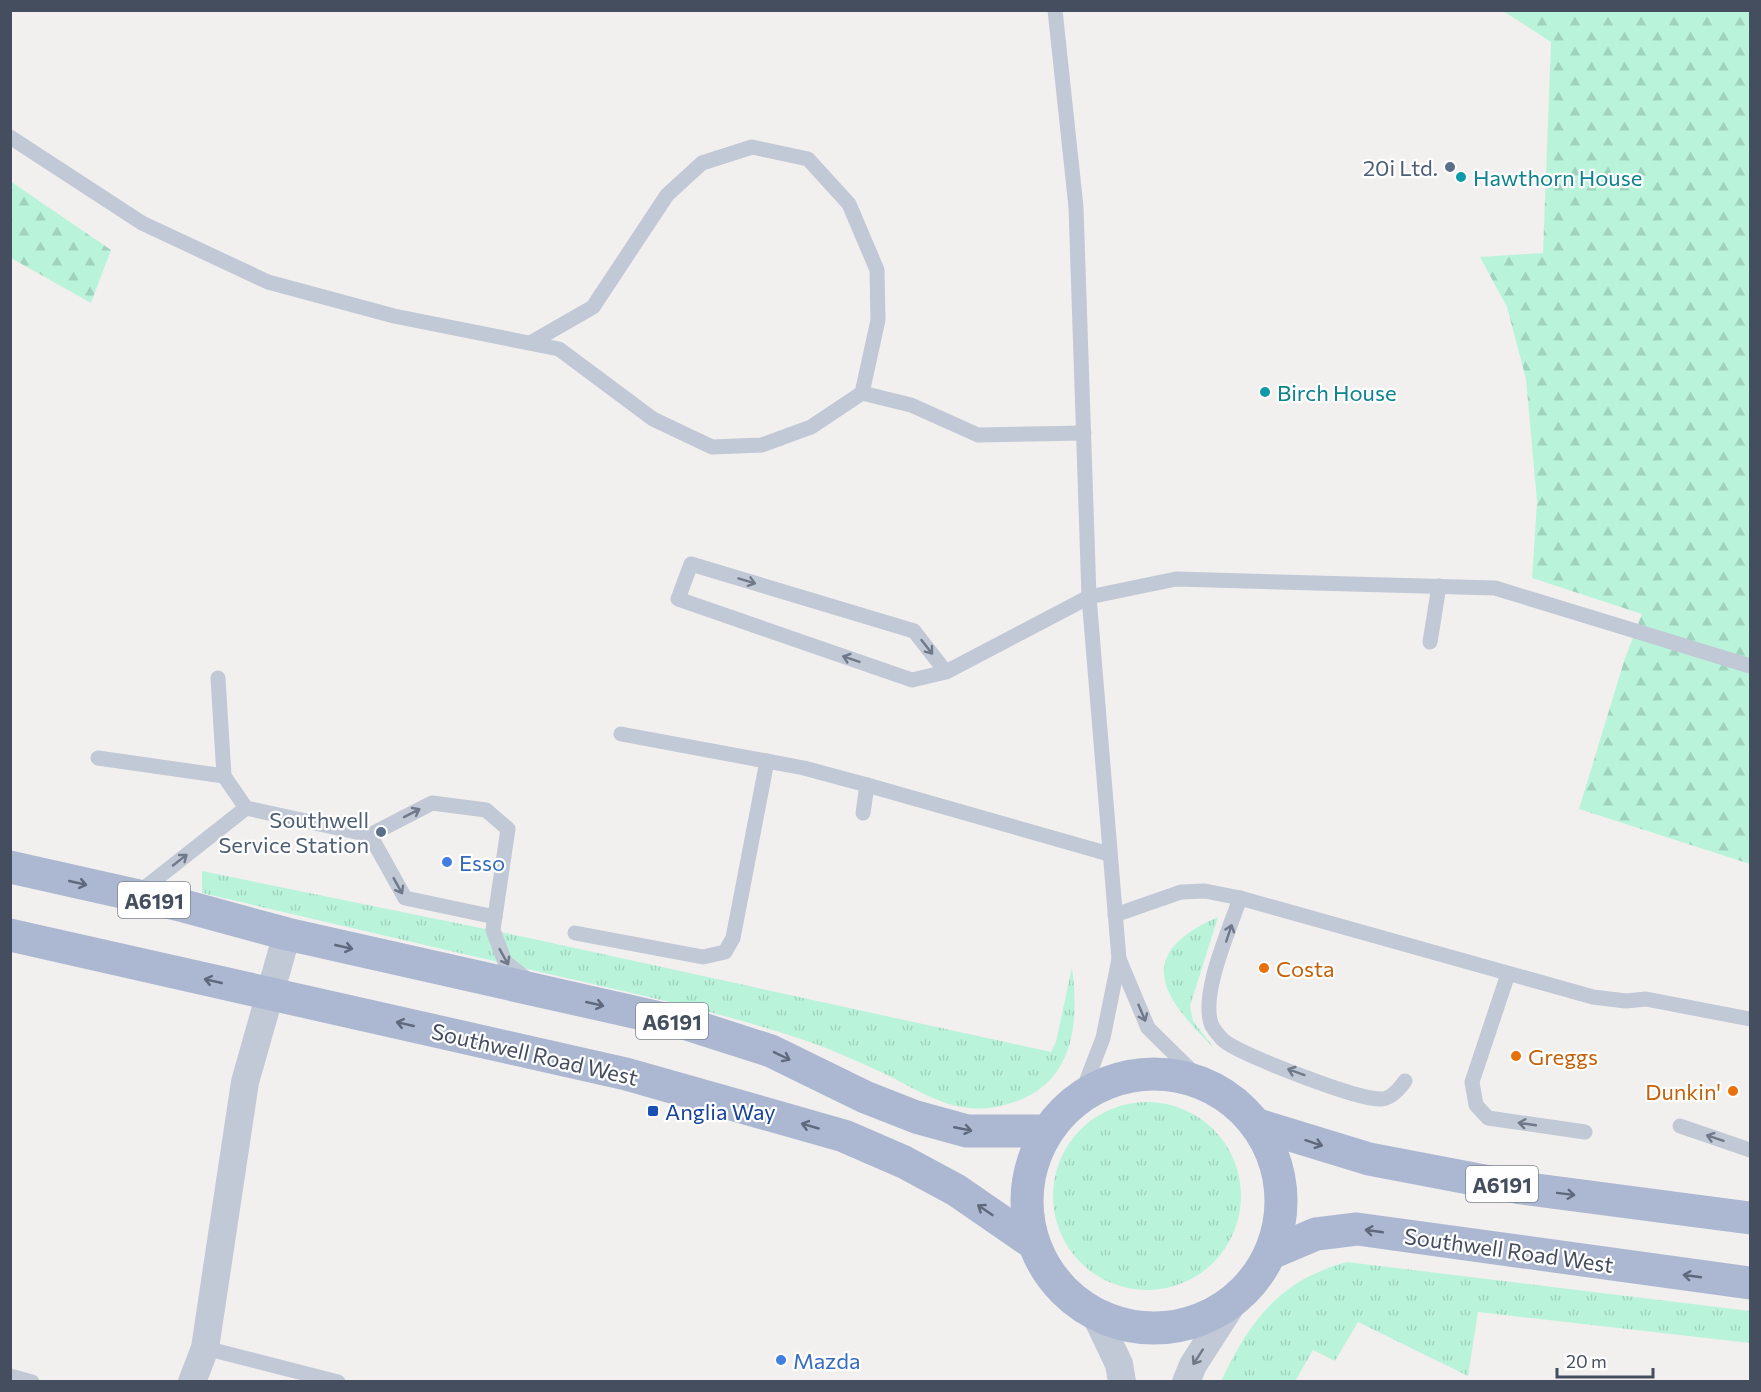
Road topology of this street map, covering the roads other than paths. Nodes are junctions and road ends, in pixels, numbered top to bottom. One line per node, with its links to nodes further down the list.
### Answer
1 (1055, 10): 5 (lane)
2 (10, 137): 3 (lane)
3 (532, 342): 4 (lane); 4 (lane)
4 (862, 393): 5 (lane)
5 (1084, 433): 7 (lane)
6 (1439, 586): 7 (lane); 8 (lane); 9 (lane)
7 (1089, 597): 10 (lane); 20 (lane)
8 (1430, 642)
9 (1750, 666)
10 (946, 672): 10 (lane, one-way to 10)
11 (218, 678): 15 (lane)
12 (621, 734): 14 (lane)
13 (98, 758): 15 (lane)
14 (767, 761): 16 (lane); 27 (lane)
15 (224, 776): 17 (lane)
16 (867, 785): 18 (lane); 20 (lane)
17 (246, 808): 19 (lane); 22 (lane, one-way to 17)
18 (863, 813)
19 (370, 835): 25 (lane, one-way to 25); 25 (lane, one-way to 25)
20 (1109, 854): 24 (lane)
21 (10, 867): 22 (main road, A6191, one-way to 22)
22 (134, 896): 26 (main road, A6191)
23 (1240, 898): 24 (lane); 30 (lane); 34 (lane, one-way to 23)
24 (1115, 915): 29 (lane)
25 (495, 917): 31 (lane, one-way to 31)
26 (286, 933): 31 (main road, A6191, one-way to 31); 32 (street)
27 (575, 933)
28 (10, 935): 32 (main road, Southwell Road West, one-way to 28)
29 (1119, 959): 35 (lane, one-way to 35); 36 (lane)
30 (1508, 974): 33 (lane); 40 (lane, one-way to 30)
31 (545, 993): 39 (main road, A6191, one-way to 39)
32 (270, 994): 43 (main road, Southwell Road West, one-way to 32); 48 (street)
33 (1750, 1020)
34 (1406, 1081)
35 (1204, 1083): 36 (main road); 37 (main road)
36 (1080, 1098): 39 (main road)
37 (1258, 1125): 42 (main road, A6191, one-way to 42); 44 (main road)
38 (1680, 1126): 41 (lane, one-way to 38)
39 (1047, 1131): 43 (main road)
40 (1585, 1132)
41 (1750, 1150)
42 (1750, 1218)
43 (1033, 1243): 47 (main road)
44 (1271, 1253): 45 (main road, Southwell Road West, one-way to 44); 46 (main road)
45 (1750, 1282)
46 (1236, 1298): 47 (main road); 54 (street, one-way to 54)
47 (1095, 1314): 53 (street)
48 (205, 1348): 51 (street); 52 (lane)
49 (10, 1376): 50 (lane)
50 (32, 1382)
51 (192, 1382)
52 (338, 1382)
53 (1122, 1382)
54 (1186, 1382)

